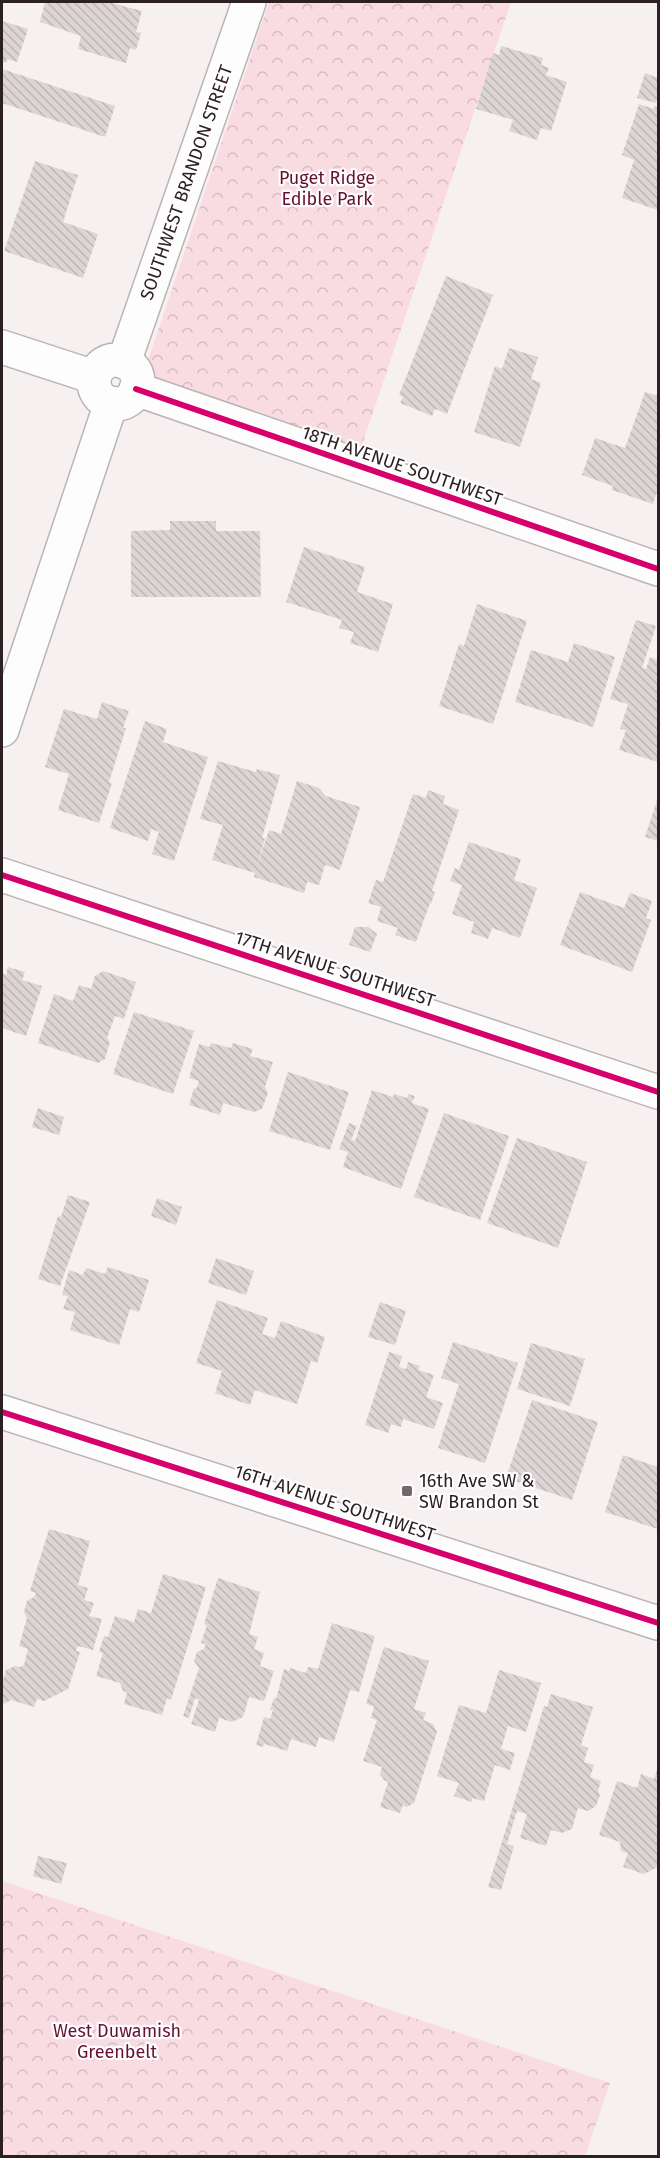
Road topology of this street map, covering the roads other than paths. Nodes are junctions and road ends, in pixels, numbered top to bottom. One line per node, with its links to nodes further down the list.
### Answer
1 (249, 2): 3 (street, SOUTHWEST BRANDON STREET)
2 (2, 347): 3 (street, 18TH AVENUE SOUTHWEST)
3 (116, 383): 4 (street, 18TH AVENUE SOUTHWEST); 5 (street, SOUTHWEST BRANDON STREET)
4 (658, 569)
5 (2, 730)
6 (2, 875): 7 (street, 17TH AVENUE SOUTHWEST)
7 (658, 1092)
8 (2, 1412): 9 (street, 16TH AVENUE SOUTHWEST)
9 (658, 1623)

